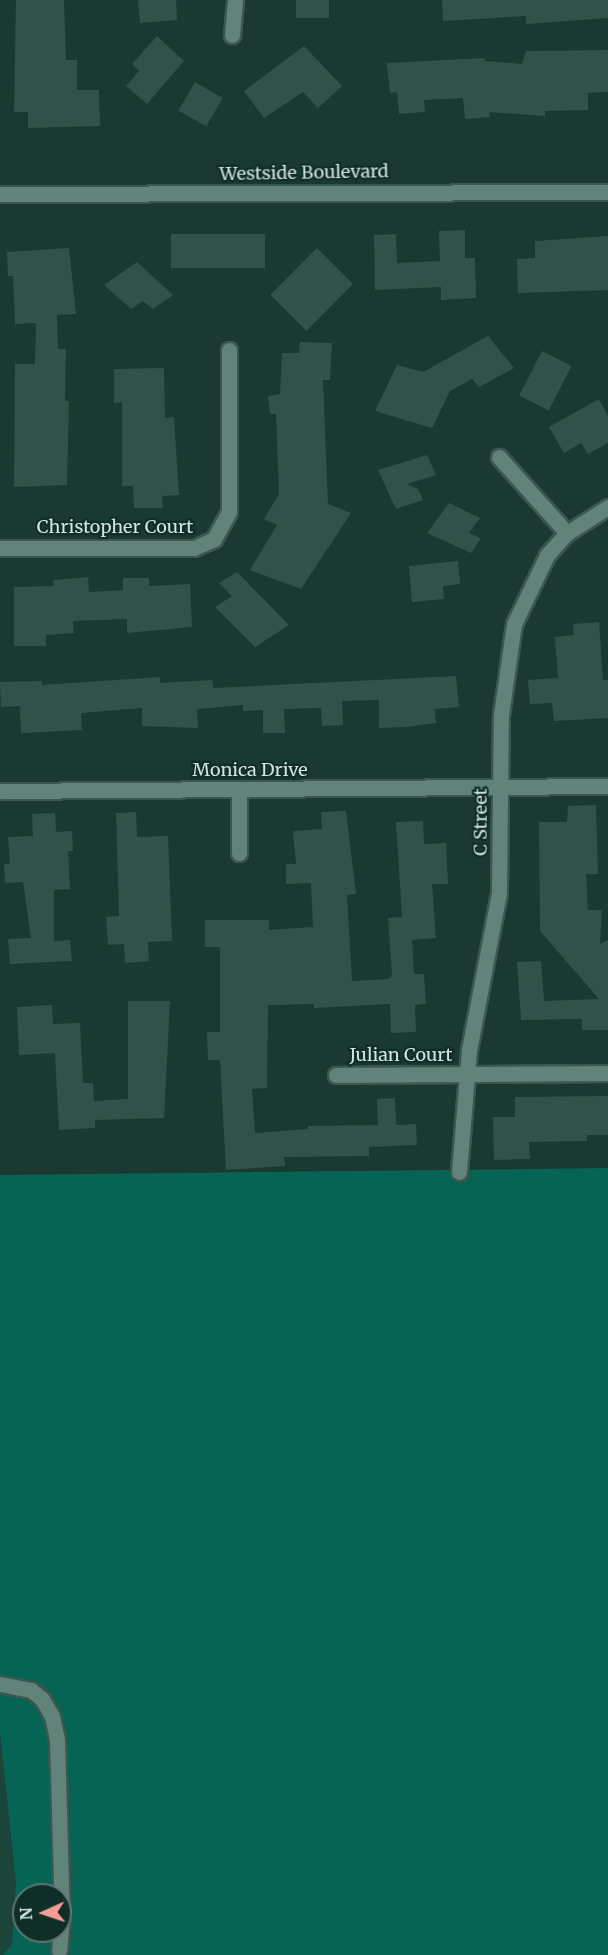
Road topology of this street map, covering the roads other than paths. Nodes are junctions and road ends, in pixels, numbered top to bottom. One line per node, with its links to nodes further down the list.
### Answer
1 (235, 0): 2 (street)
2 (232, 36)
3 (608, 192): 4 (street, Westside Boulevard)
4 (0, 194)
5 (229, 350): 9 (street, Christopher Court)
6 (499, 457): 8 (street)
7 (608, 507): 8 (street, C Street)
8 (567, 533): 11 (street, C Street)
9 (0, 548)
10 (608, 786): 11 (street, Monica Drive)
11 (501, 788): 12 (street, Monica Drive); 16 (street, C Street)
12 (239, 790): 13 (street, Monica Drive); 14 (street)
13 (0, 791)
14 (239, 853)
15 (608, 1073): 16 (street, Julian Court)
16 (466, 1074): 17 (street, Julian Court); 18 (street, C Street)
17 (336, 1076)
18 (459, 1172)
19 (0, 1684): 20 (street)
20 (59, 1950)

